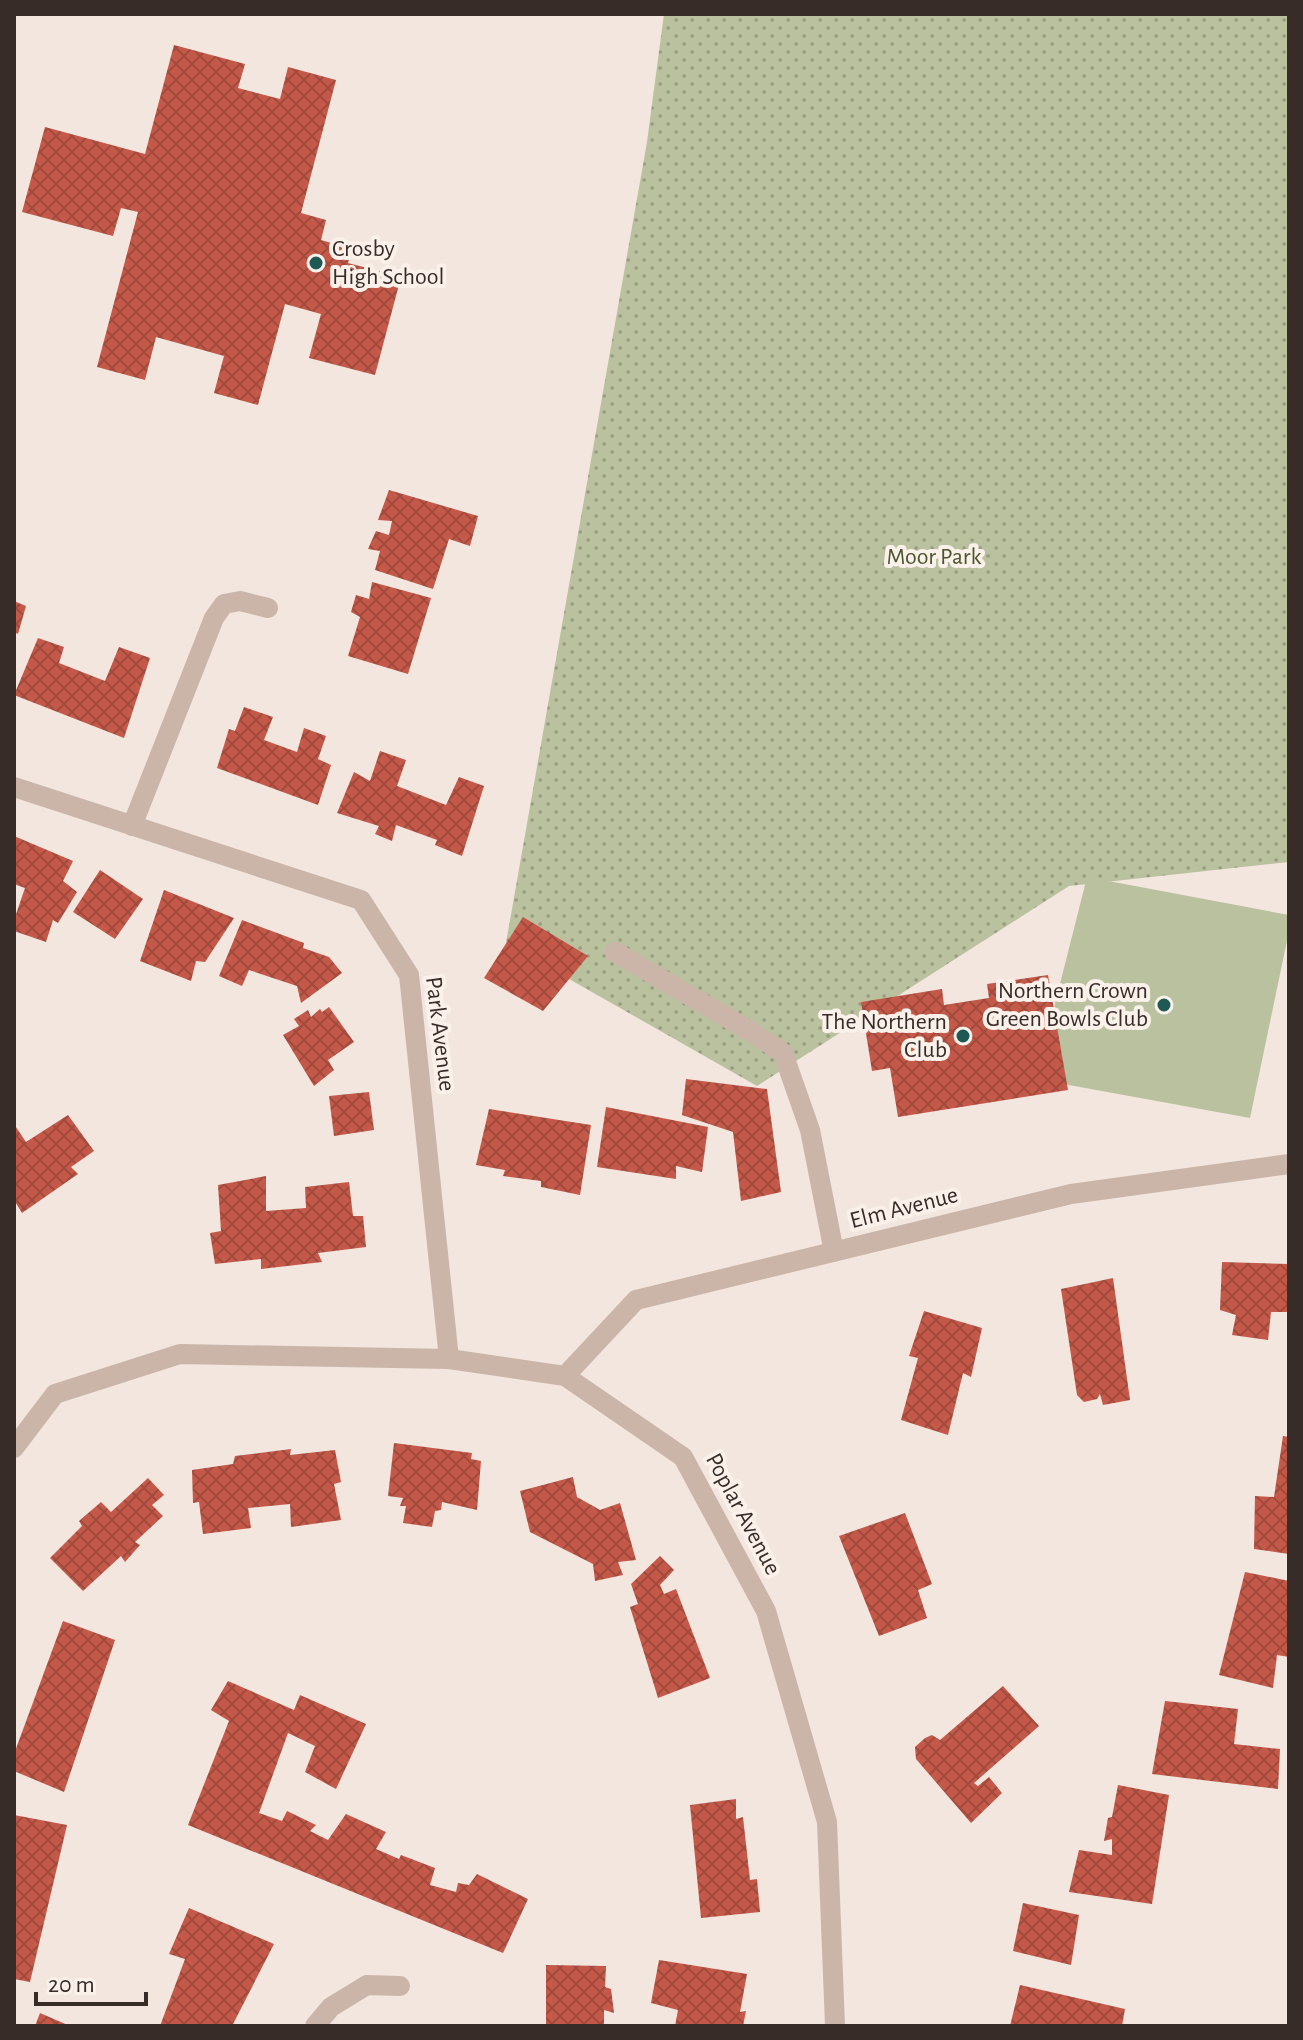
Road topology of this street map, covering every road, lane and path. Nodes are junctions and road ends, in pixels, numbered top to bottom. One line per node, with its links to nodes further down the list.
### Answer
1 (268, 608): 3 (street)
2 (14, 787): 3 (street, Park Avenue)
3 (132, 826): 7 (street, Park Avenue)
4 (615, 952): 6 (street)
5 (1289, 1164): 6 (street, Elm Avenue)
6 (834, 1252): 8 (street, Elm Avenue)
7 (449, 1359): 8 (street, Poplar Avenue); 9 (street, Poplar Avenue)
8 (565, 1376): 12 (street, Poplar Avenue)
9 (14, 1448)
10 (400, 1986): 11 (street)
11 (315, 2026)
12 (835, 2026)

